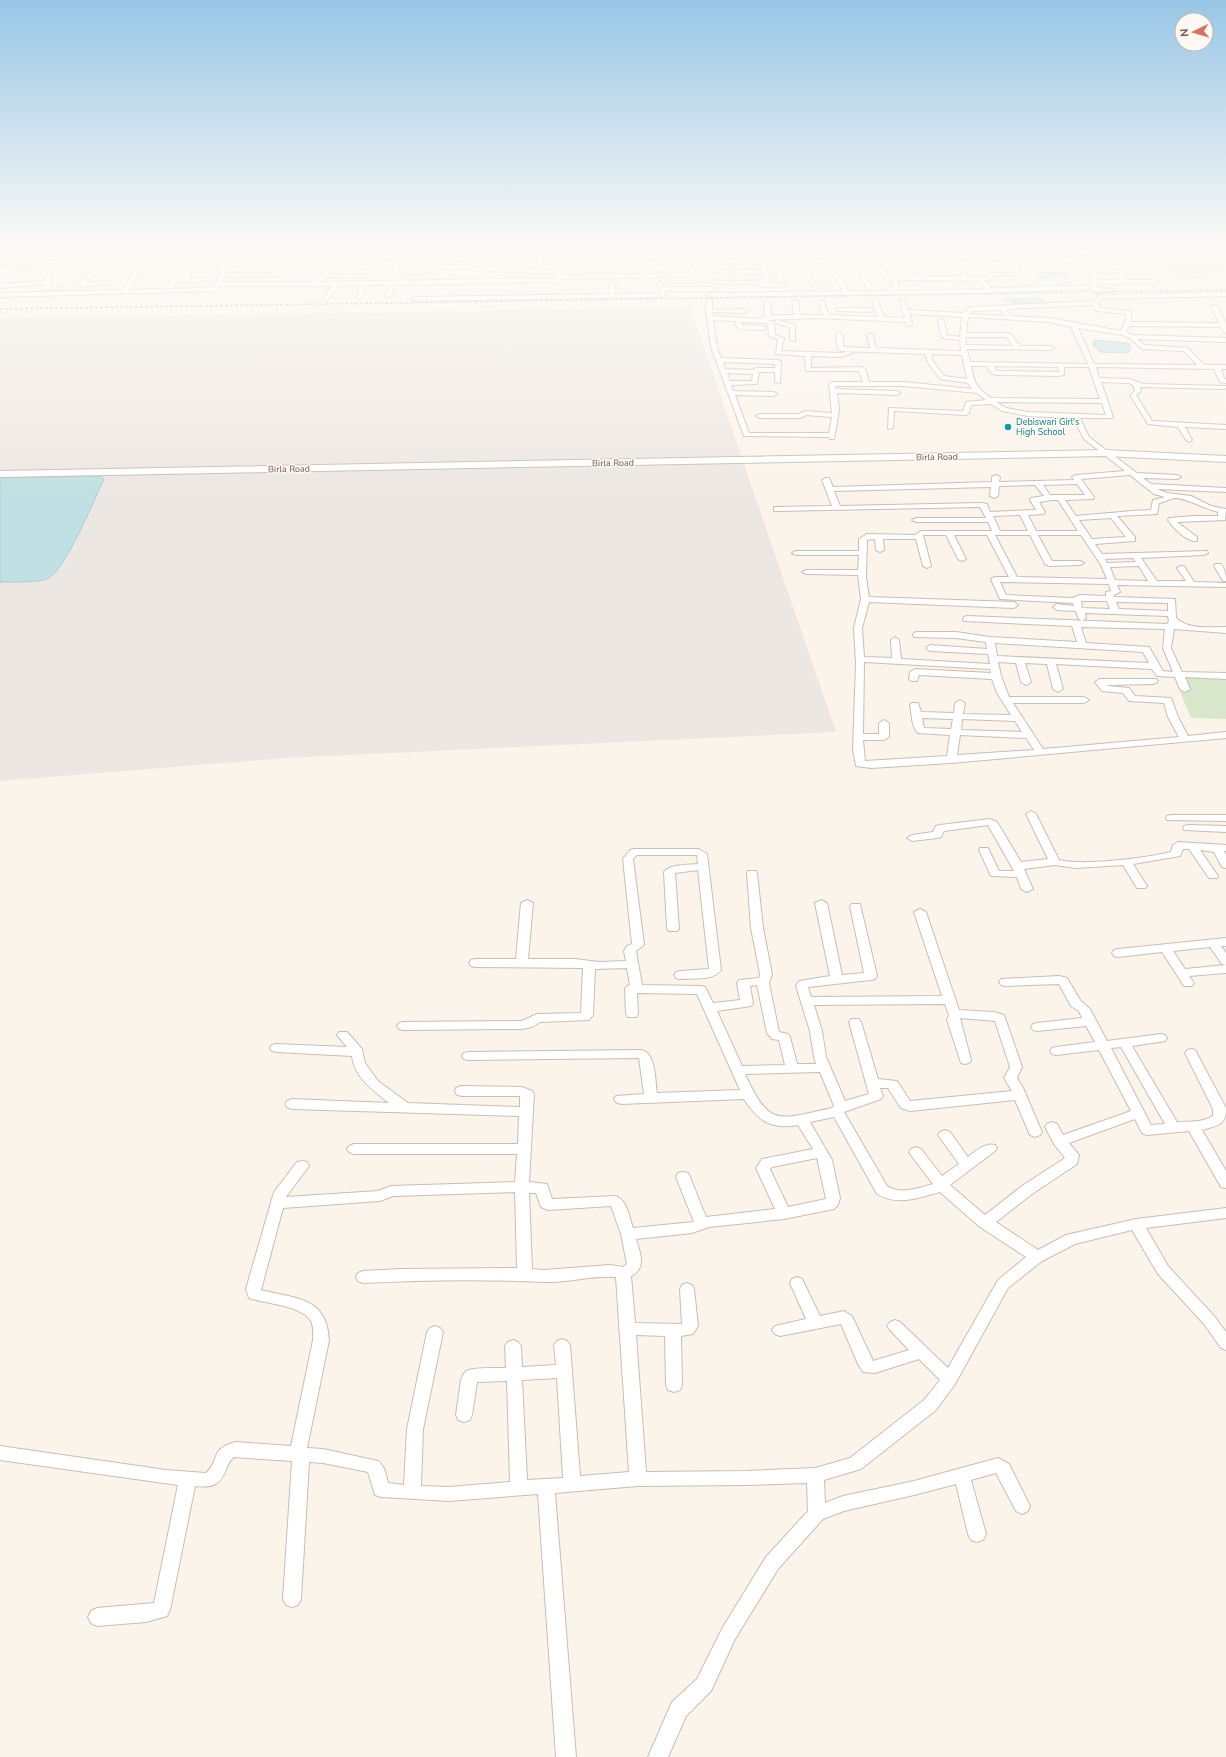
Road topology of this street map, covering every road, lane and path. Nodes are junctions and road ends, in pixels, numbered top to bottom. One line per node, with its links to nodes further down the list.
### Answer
1 (712, 331): 24 (street)
2 (771, 331): 22 (street)
3 (792, 331): 13 (street)
4 (943, 331): 11 (street)
5 (964, 331): 11 (street)
6 (1076, 331): 28 (street)
7 (1112, 331): 8 (street); 14 (street)
8 (1123, 333): 12 (street)
9 (839, 334): 19 (street)
10 (870, 335): 18 (street)
11 (963, 337): 17 (street); 21 (street)
12 (1132, 337): 15 (street); 16 (street)
13 (793, 340)
14 (1114, 340)
15 (1226, 340)
16 (1142, 347): 25 (street); 29 (street)
17 (1018, 348): 21 (street); 21 (street)
18 (873, 349): 19 (street); 20 (street)
19 (853, 350): 23 (street)
20 (927, 351): 21 (street); 36 (street)
21 (964, 351): 27 (street)
22 (778, 353): 23 (street); 26 (street)
23 (808, 354): 39 (street)
24 (720, 360): 26 (street); 33 (street)
25 (1154, 361): 28 (street); 29 (street)
26 (778, 362): 32 (street)
27 (968, 364): 28 (street); 36 (street)
28 (1092, 366): 35 (street)
29 (1202, 366): 30 (street)
30 (1217, 367): 31 (street); 42 (street)
31 (1226, 367)
32 (778, 370): 34 (street); 37 (street)
33 (724, 371): 34 (street); 38 (street)
34 (756, 372): 38 (street)
35 (1097, 380): 41 (street); 49 (street)
36 (971, 381): 43 (street)
37 (778, 382)
38 (727, 383): 45 (street)
39 (866, 383): 40 (street); 44 (street)
40 (896, 383): 43 (street); 47 (street)
41 (1136, 385): 42 (street); 53 (street)
42 (1225, 385)
43 (977, 390): 48 (street)
44 (833, 391): 47 (street); 50 (street)
45 (731, 393): 46 (street); 50 (street)
46 (774, 394)
47 (898, 401): 48 (street); 55 (street)
48 (990, 401): 49 (street); 52 (street)
49 (1105, 401): 52 (street)
50 (835, 415): 51 (street)
51 (759, 416)
52 (1076, 416): 57 (street)
53 (1181, 425): 54 (street); 56 (street)
54 (1226, 427)
55 (890, 428)
56 (1189, 440)
57 (1106, 453): 58 (street, Birla Road); 59 (street, Birla Road); 60 (street)
58 (1226, 459)
59 (0, 474)
60 (1133, 474): 61 (street); 66 (street); 70 (street)
61 (1177, 476)
62 (932, 477): 69 (street)
63 (996, 477): 68 (street)
64 (870, 478): 73 (street)
65 (826, 480): 71 (street)
66 (1079, 482): 67 (street); 77 (street)
67 (1038, 484): 68 (street); 76 (street)
68 (995, 485): 69 (street); 74 (street)
69 (937, 486): 73 (street)
70 (1148, 486): 72 (street); 75 (street)
71 (830, 489): 73 (street); 79 (street)
72 (1226, 490)
73 (875, 495): 78 (street); 79 (street)
74 (994, 496)
75 (1175, 496): 81 (street); 83 (street)
76 (1049, 498): 77 (street); 82 (street)
77 (1060, 498): 85 (street)
78 (912, 506): 84 (street); 86 (street)
79 (837, 508): 80 (street)
80 (776, 510)
81 (1224, 511): 93 (street)
82 (1023, 512): 84 (street); 89 (street)
83 (1113, 515): 85 (street); 94 (street)
84 (989, 517): 86 (street); 88 (street)
85 (1073, 518): 90 (street)
86 (916, 520): 91 (street)
87 (949, 533): 88 (street); 91 (street); 101 (street)
88 (994, 533): 89 (street); 110 (street)
89 (1033, 533): 90 (street); 102 (street)
90 (1083, 533): 94 (street)
91 (919, 535): 92 (street); 105 (street)
92 (879, 536): 95 (street); 97 (street)
93 (1194, 539)
94 (1089, 542): 100 (street)
95 (880, 550)
96 (796, 553): 97 (street)
97 (863, 553): 109 (street)
98 (1204, 553): 99 (street)
99 (1135, 556): 100 (street); 103 (street)
100 (1099, 557): 104 (street)
101 (962, 559)
102 (1080, 563)
103 (1141, 564): 104 (street); 113 (street)
104 (1105, 565): 112 (street)
105 (927, 566)
106 (1218, 566): 111 (street)
107 (1181, 568): 114 (street)
108 (806, 572): 109 (street)
109 (862, 573): 116 (street)
110 (1014, 579): 112 (street); 118 (street)
111 (1226, 579)
112 (1113, 582): 113 (street); 117 (street)
113 (1155, 584): 114 (street)
114 (1192, 585): 115 (street)
115 (1226, 585)
116 (865, 599): 118 (street); 129 (street)
117 (1110, 599): 118 (street); 119 (street); 121 (street)
118 (1079, 606): 119 (street); 122 (street)
119 (1114, 611): 121 (street)
120 (967, 619): 122 (street)
121 (1172, 621): 122 (street); 123 (street); 135 (street)
122 (1080, 624): 127 (street)
123 (1226, 630)
124 (917, 635): 126 (street)
125 (895, 640): 131 (street)
126 (990, 640): 127 (street); 133 (street)
127 (1082, 645): 134 (street)
128 (930, 648): 133 (street)
129 (860, 659): 131 (street); 153 (street)
130 (1020, 660): 132 (street); 133 (street); 139 (street)
131 (897, 661): 133 (street)
132 (1051, 661): 134 (street); 140 (street)
133 (994, 664): 137 (street); 142 (street)
134 (1155, 666): 135 (street)
135 (1179, 675): 136 (street); 141 (street)
136 (1226, 676)
137 (914, 679)
138 (1153, 681): 154 (street)
139 (1026, 682)
140 (1058, 689)
141 (1185, 689)
142 (1006, 700): 143 (street); 148 (street)
143 (1084, 700)
144 (960, 703): 147 (street)
145 (915, 705): 146 (street)
146 (916, 715): 147 (street); 150 (street)
147 (958, 716): 148 (street); 150 (street)
148 (1018, 718): 151 (street)
149 (884, 723): 153 (street)
150 (955, 733): 151 (street); 156 (street)
151 (1029, 735): 155 (street)
152 (1226, 735): 154 (street)
153 (859, 737): 156 (street)
154 (1185, 739): 155 (street)
155 (1040, 752): 156 (street)
156 (951, 760)
157 (1031, 814): 167 (street)
158 (1171, 818): 159 (street)
159 (1226, 818)
160 (1188, 828): 161 (street)
161 (1226, 829)
162 (912, 838): 170 (street)
163 (1192, 846): 164 (street); 166 (street); 172 (street)
164 (1223, 848): 168 (street)
165 (984, 850): 170 (street)
166 (1126, 861): 167 (street); 173 (street)
167 (1055, 862): 170 (street)
168 (1226, 865)
169 (704, 866): 179 (street); 187 (street); 190 (street)
170 (1019, 870): 174 (street)
171 (752, 873): 192 (street)
172 (1213, 876)
173 (1141, 886)
174 (1027, 889)
175 (527, 903): 186 (street)
176 (821, 903): 191 (street)
177 (856, 906): 191 (street)
178 (920, 912): 195 (street)
179 (673, 929)
180 (1226, 942): 181 (street)
181 (1213, 943): 182 (street); 184 (street)
182 (1165, 948): 183 (street); 189 (street)
183 (1118, 953)
184 (1226, 961)
185 (475, 963): 186 (street)
186 (522, 963): 188 (street)
187 (633, 964): 188 (street); 194 (street)
188 (589, 965): 202 (street)
189 (1226, 969)
190 (680, 975)
191 (836, 980): 196 (street)
192 (764, 981): 197 (street); 215 (street)
193 (1005, 982): 200 (street)
194 (637, 988): 197 (street); 198 (street)
195 (949, 1000): 196 (street); 199 (street)
196 (807, 1001): 214 (street)
197 (710, 1008): 216 (street)
198 (632, 1014)
199 (955, 1015): 213 (street); 220 (street)
200 (1091, 1021): 203 (street); 207 (street)
201 (854, 1022): 217 (street)
202 (404, 1026)
203 (1037, 1027)
204 (344, 1035): 210 (street)
205 (1161, 1038): 206 (street)
206 (1124, 1042): 207 (street); 231 (street)
207 (1103, 1045): 209 (street); 228 (street)
208 (276, 1048): 210 (street)
209 (1056, 1051)
210 (358, 1052): 224 (street)
211 (1191, 1053): 227 (street)
212 (468, 1056): 221 (street)
213 (965, 1060)
214 (824, 1068): 215 (street); 225 (street)
215 (792, 1069): 216 (street)
216 (737, 1070): 219 (street)
217 (873, 1082): 220 (street); 225 (street)
218 (460, 1091): 226 (street)
219 (748, 1094): 221 (street); 229 (street)
220 (1019, 1095): 233 (street)
221 (651, 1098): 222 (street)
222 (622, 1099)
223 (292, 1104): 224 (street)
224 (405, 1108): 226 (street)
225 (838, 1110): 229 (street); 245 (street)
226 (526, 1112): 238 (street)
227 (1223, 1112): 232 (street)
228 (1139, 1113): 231 (street); 235 (street)
229 (802, 1120): 239 (street)
230 (1052, 1127): 235 (street)
231 (1174, 1128): 232 (street)
232 (1194, 1128): 244 (street)
233 (1035, 1132)
234 (945, 1135): 241 (street)
235 (1059, 1141): 250 (street)
236 (990, 1148): 241 (street)
237 (354, 1149): 238 (street)
238 (524, 1149): 246 (street)
239 (820, 1152): 248 (street); 248 (street)
240 (916, 1152): 245 (street)
241 (967, 1165): 245 (street)
242 (302, 1166): 247 (street)
243 (683, 1177): 252 (street)
244 (1226, 1183)
245 (942, 1185): 250 (street)
246 (522, 1187): 247 (street); 253 (street); 255 (street)
247 (277, 1203): 276 (street)
248 (784, 1214): 252 (street)
249 (1225, 1216): 251 (street)
250 (985, 1223): 254 (street)
251 (1136, 1224): 254 (street); 266 (street)
252 (702, 1225): 253 (street)
253 (628, 1234): 256 (street)
254 (1037, 1257): 272 (street)
255 (525, 1274): 256 (street); 257 (street)
256 (622, 1274): 262 (street)
257 (363, 1277)
258 (797, 1283): 260 (street)
259 (687, 1289): 263 (street)
260 (815, 1322): 264 (street); 269 (street)
261 (894, 1326): 269 (street)
262 (627, 1329): 263 (street); 280 (street)
263 (673, 1330): 273 (street)
264 (780, 1330)
265 (435, 1332): 284 (street)
266 (1226, 1344)
267 (562, 1345): 270 (street)
268 (513, 1346): 271 (street)
269 (921, 1352): 272 (street)
270 (564, 1371): 271 (street); 281 (street)
271 (514, 1374): 274 (street); 283 (street)
272 (949, 1379): 277 (street)
273 (674, 1385)
274 (464, 1415)
275 (0, 1453): 279 (street)
276 (299, 1455): 279 (street); 284 (street); 288 (street)
277 (815, 1475): 280 (street); 286 (street)
278 (962, 1475): 285 (street); 286 (street); 287 (street)
279 (188, 1479): 289 (street)
280 (638, 1479): 281 (street)
281 (572, 1484): 282 (street)
282 (546, 1486): 283 (street); 290 (street)
283 (519, 1489): 284 (street)
284 (412, 1493)
285 (1022, 1506)
286 (817, 1514): 291 (street)
287 (977, 1534)
288 (292, 1600)
289 (98, 1617)
290 (566, 1757)
291 (658, 1757)

